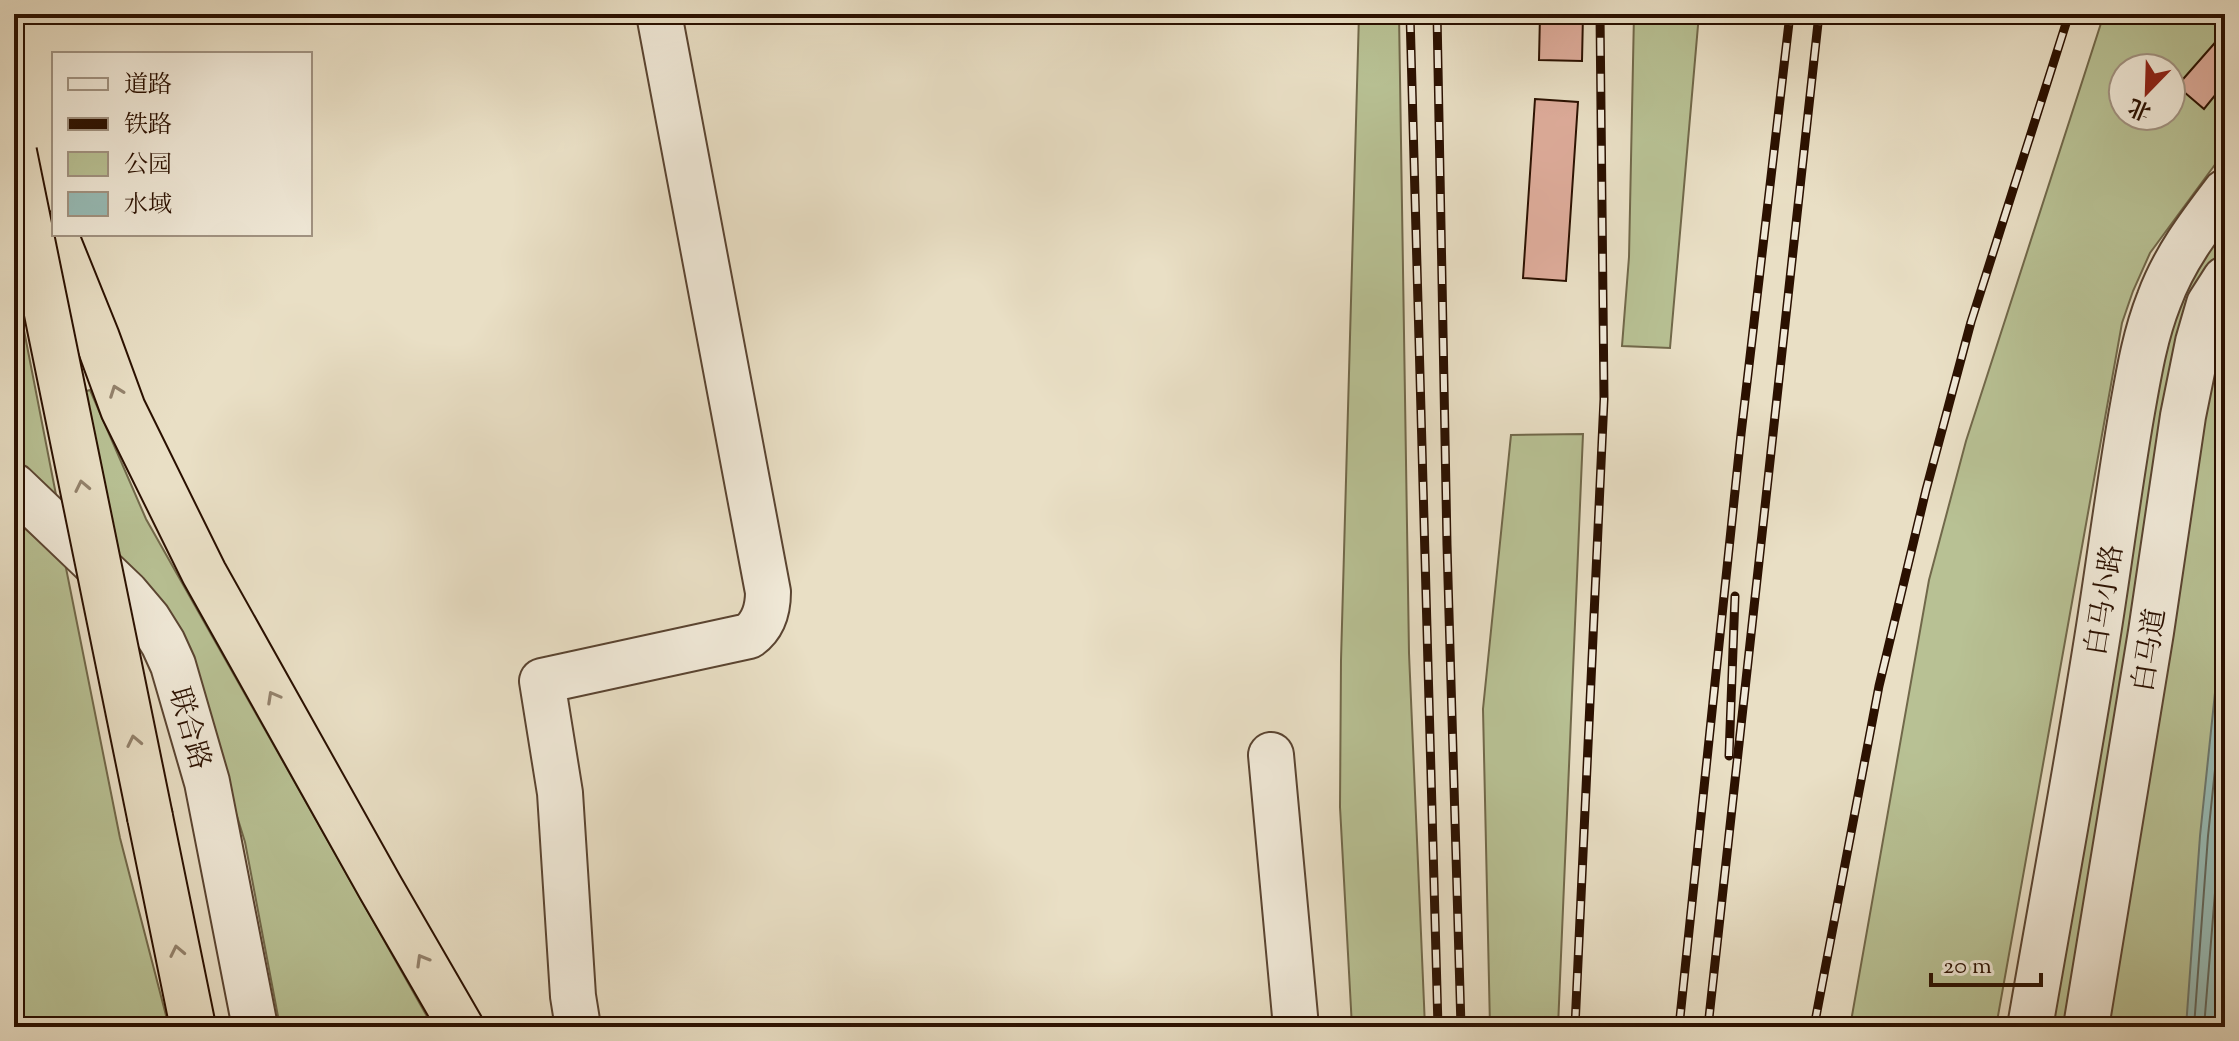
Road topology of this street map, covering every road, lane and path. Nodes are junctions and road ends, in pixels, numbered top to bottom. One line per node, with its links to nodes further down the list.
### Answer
1 (659, 14): 13 (street)
2 (14, 132): 5 (highway)
3 (14, 152): 10 (highway, one-way to 3, bridge)
4 (2225, 192): 15 (street, 白马小路)
5 (52, 228)
6 (55, 236): 12 (highway, one-way to 6)
7 (2225, 279): 16 (street, 白马道)
8 (14, 486): 11 (street, 联合路)
9 (1271, 755): 14 (street)
10 (193, 1027)
11 (255, 1027)
12 (461, 1027)
13 (578, 1027)
14 (1296, 1027)
15 (2030, 1027)
16 (2086, 1027)

